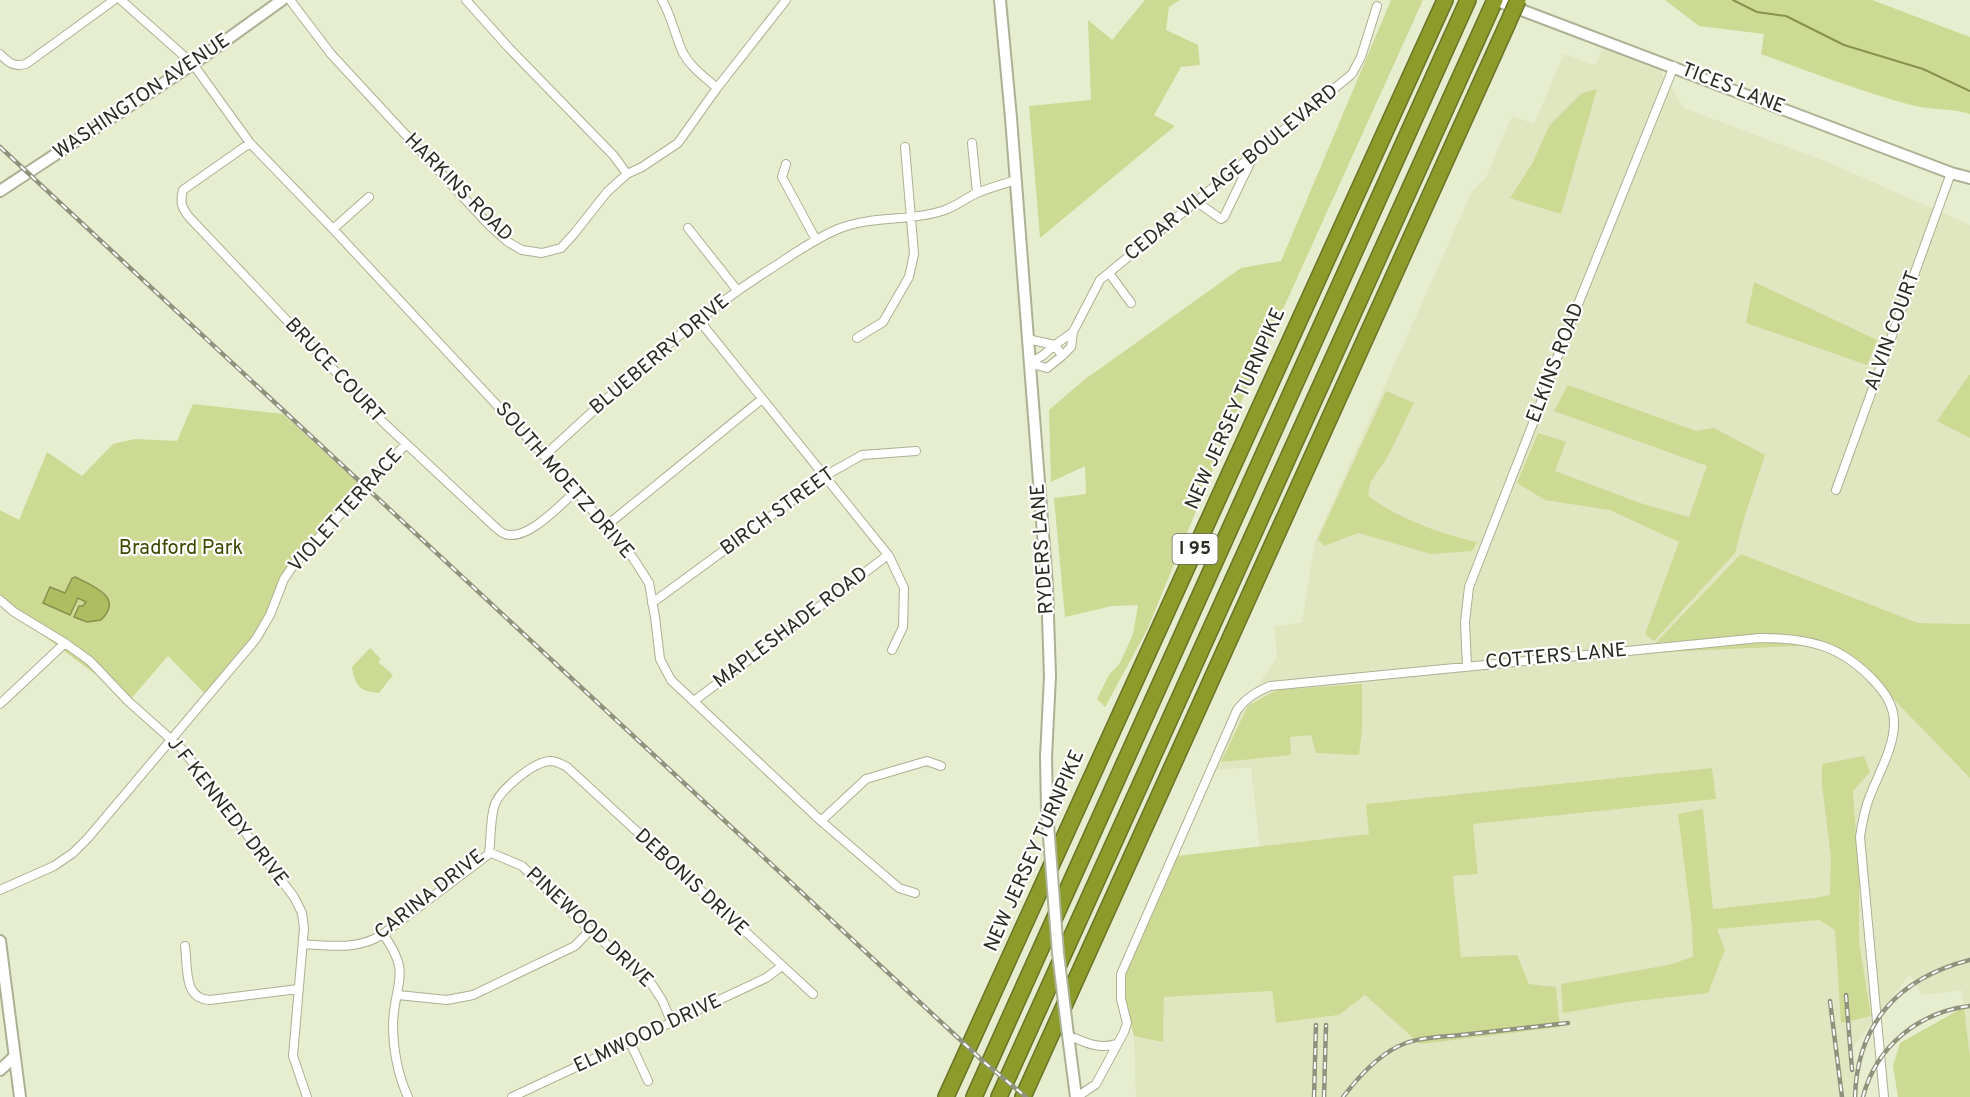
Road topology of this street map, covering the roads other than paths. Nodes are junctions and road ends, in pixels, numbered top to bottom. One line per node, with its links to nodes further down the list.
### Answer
1 (114, 0): 14 (street)
2 (121, 0): 15 (street, SOUTH MOETZ DRIVE)
3 (282, 0): 15 (main road, WASHINGTON AVENUE)
4 (290, 0): 24 (street, HARKINS ROAD)
5 (466, 0): 24 (street)
6 (662, 0): 17 (street)
7 (786, 0): 17 (street, HARKINS ROAD)
8 (1000, 0): 26 (main road, RYDERS LANE)
9 (1495, 0): 16 (main road, TICES LANE); 90 (highway, I 95)
10 (1518, 0): 91 (highway, bridge)
11 (1445, 1): 88 (highway, NEW JERSEY TURNPIKE / I 95)
12 (1378, 2): 21 (street, CEDAR VILLAGE BOULEVARD)
13 (1466, 4): 89 (highway, I 95)
14 (0, 54)
15 (193, 64): 18 (street, SOUTH MOETZ DRIVE); 27 (main road, WASHINGTON AVENUE)
16 (1674, 66): 23 (main road, TICES LANE); 58 (street, ELKINS ROAD)
17 (717, 88): 24 (street, HARKINS ROAD)
18 (250, 143): 33 (street, SOUTH MOETZ DRIVE); 46 (street, BRUCE COURT)
19 (972, 143): 28 (street)
20 (905, 147): 31 (street)
21 (1253, 156): 30 (street, CEDAR VILLAGE BOULEVARD); 30 (street)
22 (786, 164): 34 (street)
23 (1951, 173): 25 (main road, TICES LANE); 50 (street, ALVIN COURT)
24 (627, 174)
25 (1970, 178)
26 (1016, 180): 28 (street, BLUEBERRY DRIVE); 41 (main road, RYDERS LANE)
27 (0, 191)
28 (977, 193): 31 (street, BLUEBERRY DRIVE)
29 (369, 197): 33 (street)
30 (1197, 202): 35 (street, CEDAR VILLAGE BOULEVARD)
31 (911, 216): 34 (street, BLUEBERRY DRIVE); 40 (street)
32 (688, 228): 36 (street)
33 (333, 229): 48 (street, SOUTH MOETZ DRIVE)
34 (816, 240): 36 (street, BLUEBERRY DRIVE)
35 (1109, 273): 37 (street); 39 (street, CEDAR VILLAGE BOULEVARD)
36 (736, 290): 38 (street, BLUEBERRY DRIVE)
37 (1131, 303)
38 (698, 319): 45 (street); 48 (street, BLUEBERRY DRIVE)
39 (1073, 332): 42 (street, CEDAR VILLAGE BOULEVARD); 43 (street, CEDAR VILLAGE BOULEVARD)
40 (857, 338)
41 (1028, 339): 42 (street); 44 (main road, RYDERS LANE)
42 (1055, 345): 43 (street); 44 (street, CEDAR VILLAGE BOULEVARD)
43 (1062, 356): 44 (street)
44 (1029, 363): 78 (main road, RYDERS LANE, bridge)
45 (762, 399): 49 (street); 52 (street)
46 (406, 444): 51 (street, BRUCE COURT); 61 (street, VIOLET TERRACE)
47 (916, 450): 49 (street, BIRCH STREET)
48 (544, 456): 51 (street, SOUTH MOETZ DRIVE)
49 (825, 477): 53 (street); 55 (street, BIRCH STREET)
50 (1836, 490)
51 (576, 491): 52 (street, SOUTH MOETZ DRIVE)
52 (606, 526): 55 (street, SOUTH MOETZ DRIVE)
53 (888, 555): 57 (street); 59 (street, MAPLESHADE ROAD)
54 (0, 600): 56 (street, J F KENNEDY DRIVE)
55 (652, 603): 59 (street, SOUTH MOETZ DRIVE)
56 (65, 643): 60 (street); 61 (street, J F KENNEDY DRIVE)
57 (892, 650)
58 (1467, 666): 80 (street, COTTERS LANE); 93 (street, COTTERS LANE)
59 (694, 702): 64 (street, SOUTH MOETZ DRIVE)
60 (0, 704)
61 (171, 738): 66 (street, VIOLET TERRACE); 71 (street, J F KENNEDY DRIVE)
62 (941, 766): 64 (street)
63 (570, 771): 65 (street, CARINA DRIVE); 73 (street, DEBONIS DRIVE)
64 (820, 821): 67 (street, SOUTH MOETZ DRIVE)
65 (489, 852): 68 (street, PINEWOOD DRIVE); 69 (street, CARINA DRIVE)
66 (0, 890)
67 (915, 893)
68 (590, 930): 76 (street); 77 (street, PINEWOOD DRIVE)
69 (383, 934): 71 (street, CARINA DRIVE); 76 (street)
70 (0, 941): 81 (main road)
71 (303, 944): 74 (street, J F KENNEDY DRIVE)
72 (185, 946): 74 (street)
73 (782, 966): 75 (street, DEBONIS DRIVE); 77 (street, ELMWOOD DRIVE)
74 (298, 989): 85 (street, J F KENNEDY DRIVE)
75 (813, 994)
76 (398, 995): 86 (street)
77 (672, 1023): 79 (street, ELMWOOD DRIVE)
78 (1068, 1035): 80 (street); 92 (main road, RYDERS LANE)
79 (630, 1042): 83 (street); 87 (street, ELMWOOD DRIVE)
80 (1116, 1044): 92 (street, COTTERS LANE)
81 (14, 1057): 82 (main road); 84 (main road)
82 (0, 1070)
83 (648, 1081)
84 (20, 1097)
85 (307, 1097)
86 (408, 1097)
87 (512, 1097)
88 (946, 1097)
89 (974, 1097)
90 (999, 1097)
91 (1023, 1097)
92 (1076, 1097)
93 (1884, 1097)

